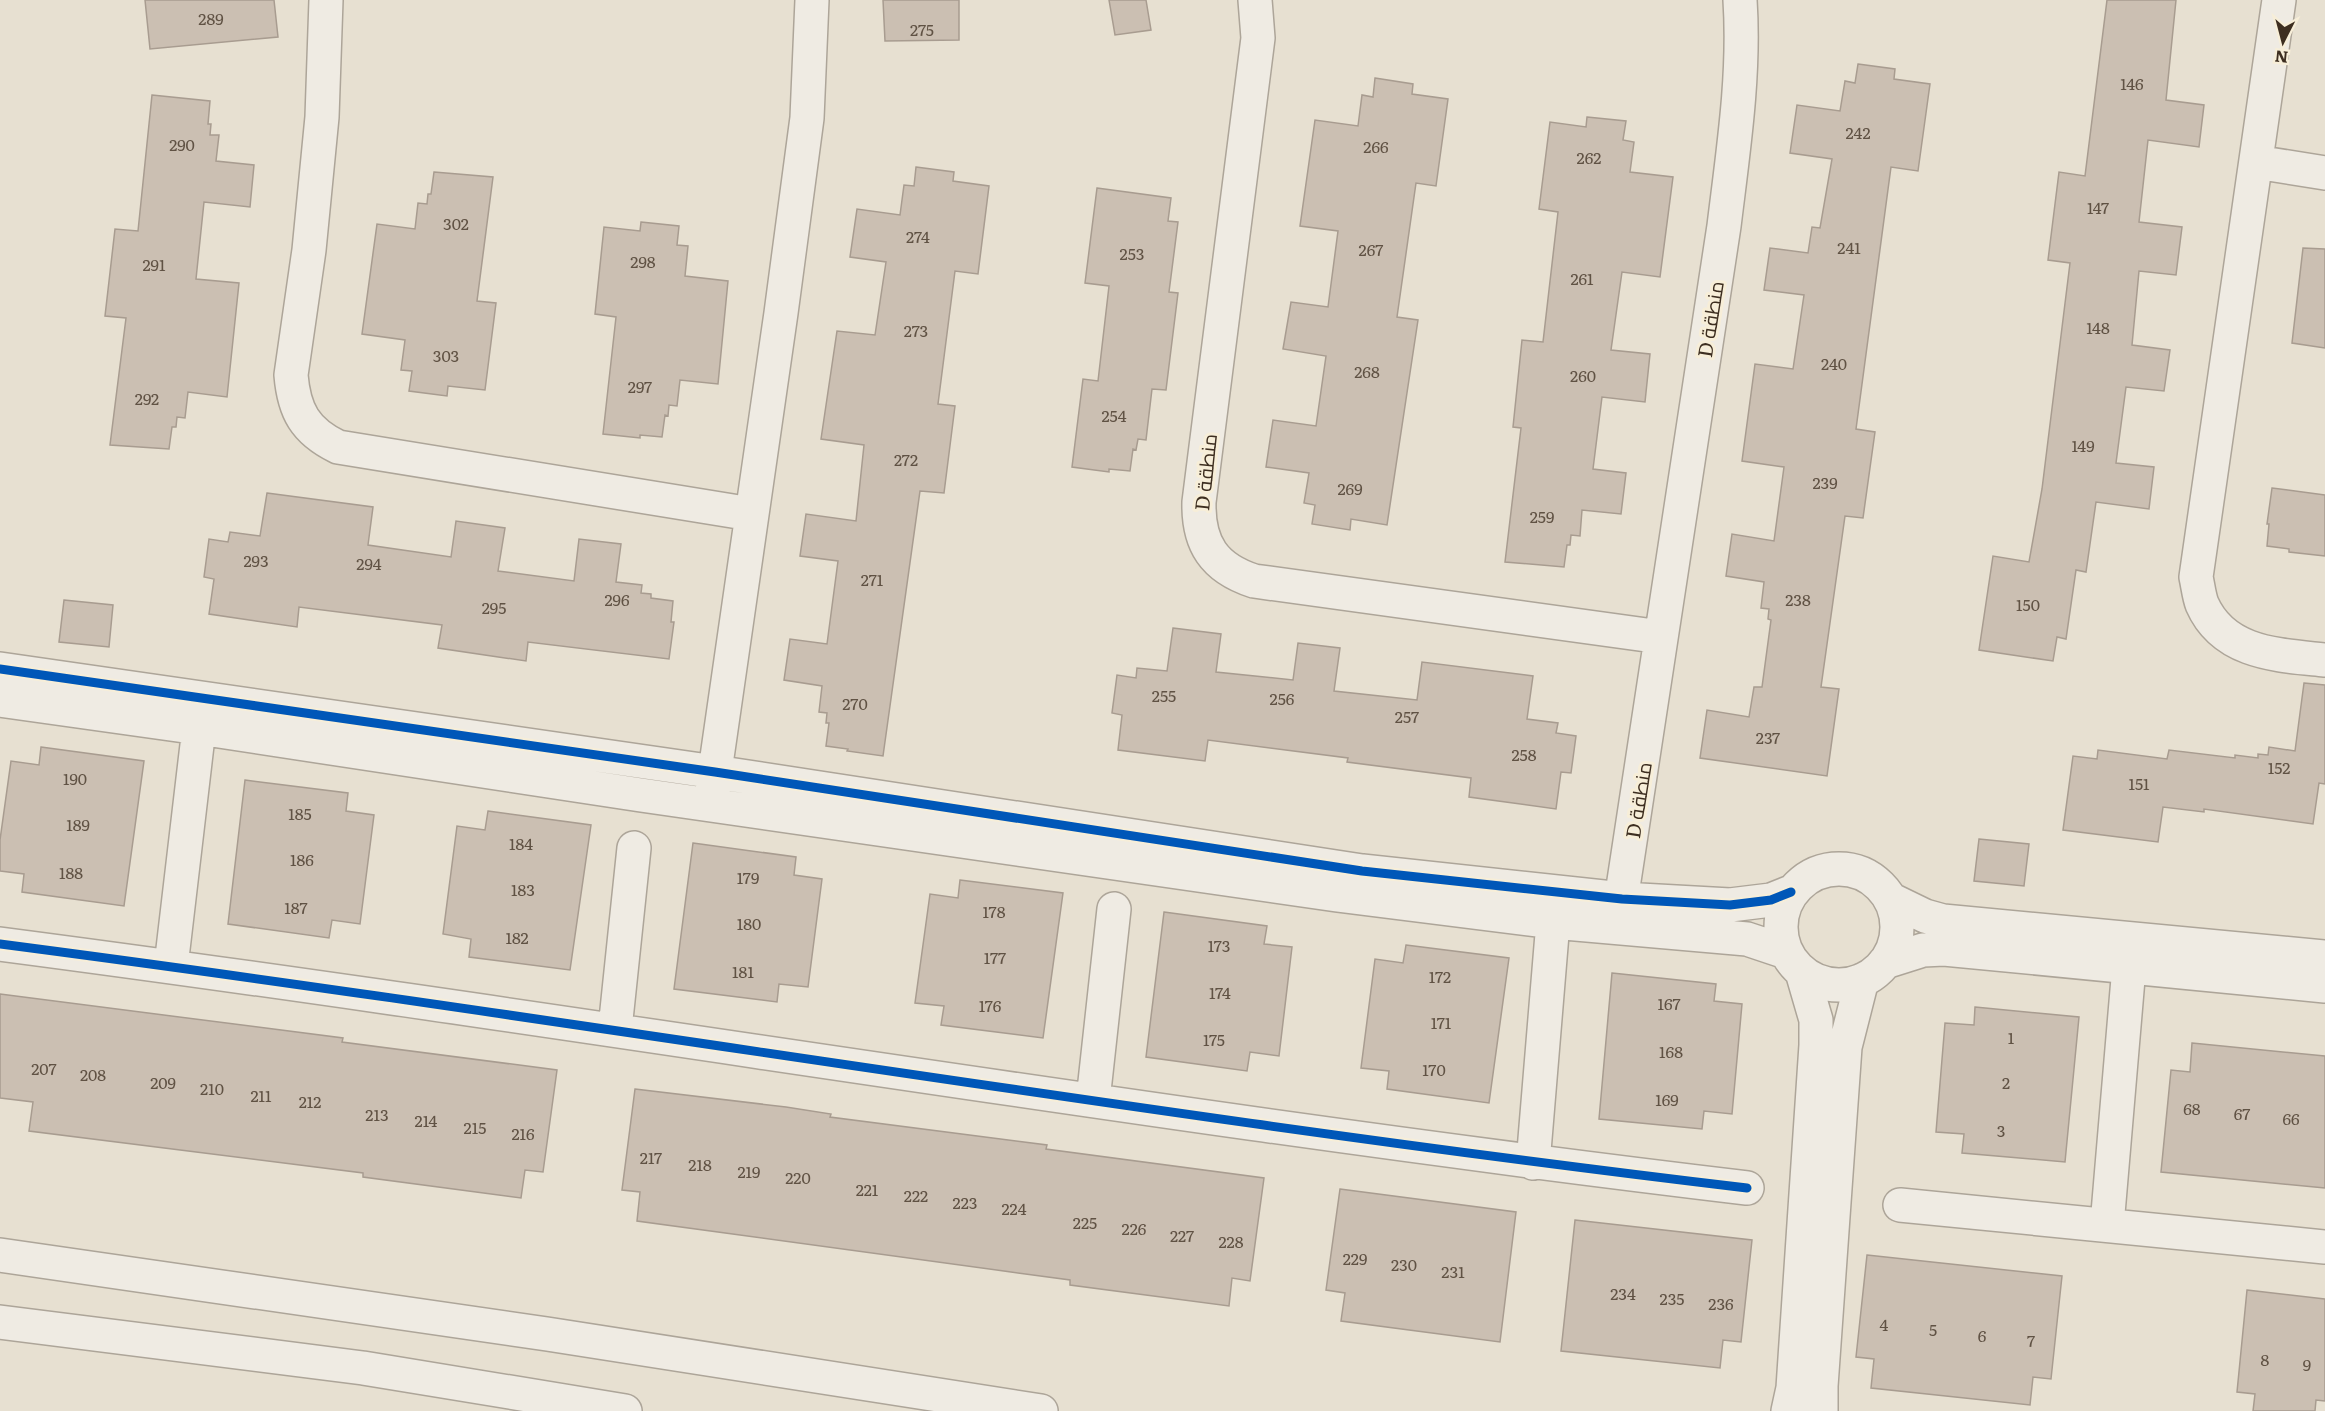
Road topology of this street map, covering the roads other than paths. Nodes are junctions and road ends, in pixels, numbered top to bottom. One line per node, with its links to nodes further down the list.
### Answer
1 (326, 0): 8 (street)
2 (812, 0): 8 (street)
3 (1255, 0): 9 (street, D منطقة)
4 (1740, 0): 9 (street, D منطقة)
5 (2279, 0): 6 (street)
6 (2256, 162): 7 (street); 10 (street)
7 (2325, 173)
8 (752, 514): 14 (street)
9 (1661, 637): 20 (street, D منطقة)
10 (2325, 660)
11 (0, 669): 14 (street)
12 (0, 700): 13 (street)
13 (200, 728): 15 (street); 25 (street)
14 (715, 772): 15 (street); 20 (street)
15 (710, 804): 21 (street)
16 (634, 848): 29 (street)
17 (1791, 892): 18 (street); 20 (street); 24 (street)
18 (1890, 898): 23 (street); 27 (street)
19 (1114, 909): 30 (street)
20 (1619, 913): 21 (street); 24 (street)
21 (1553, 922): 31 (street)
22 (0, 944): 25 (street)
23 (2325, 957)
24 (1794, 962): 27 (street); 40 (street)
25 (171, 966): 29 (street)
26 (2129, 967): 27 (street); 28 (street); 34 (street)
27 (1874, 971): 41 (street)
28 (2325, 986)
29 (615, 1029): 30 (street)
30 (1093, 1101): 31 (street)
31 (1533, 1163): 32 (street)
32 (1747, 1188)
33 (1900, 1205): 34 (street)
34 (2107, 1225): 35 (street)
35 (2325, 1247)
36 (0, 1256): 39 (street)
37 (0, 1322): 38 (street)
38 (625, 1411)
39 (1041, 1411)
40 (1788, 1411)
41 (1821, 1411)

